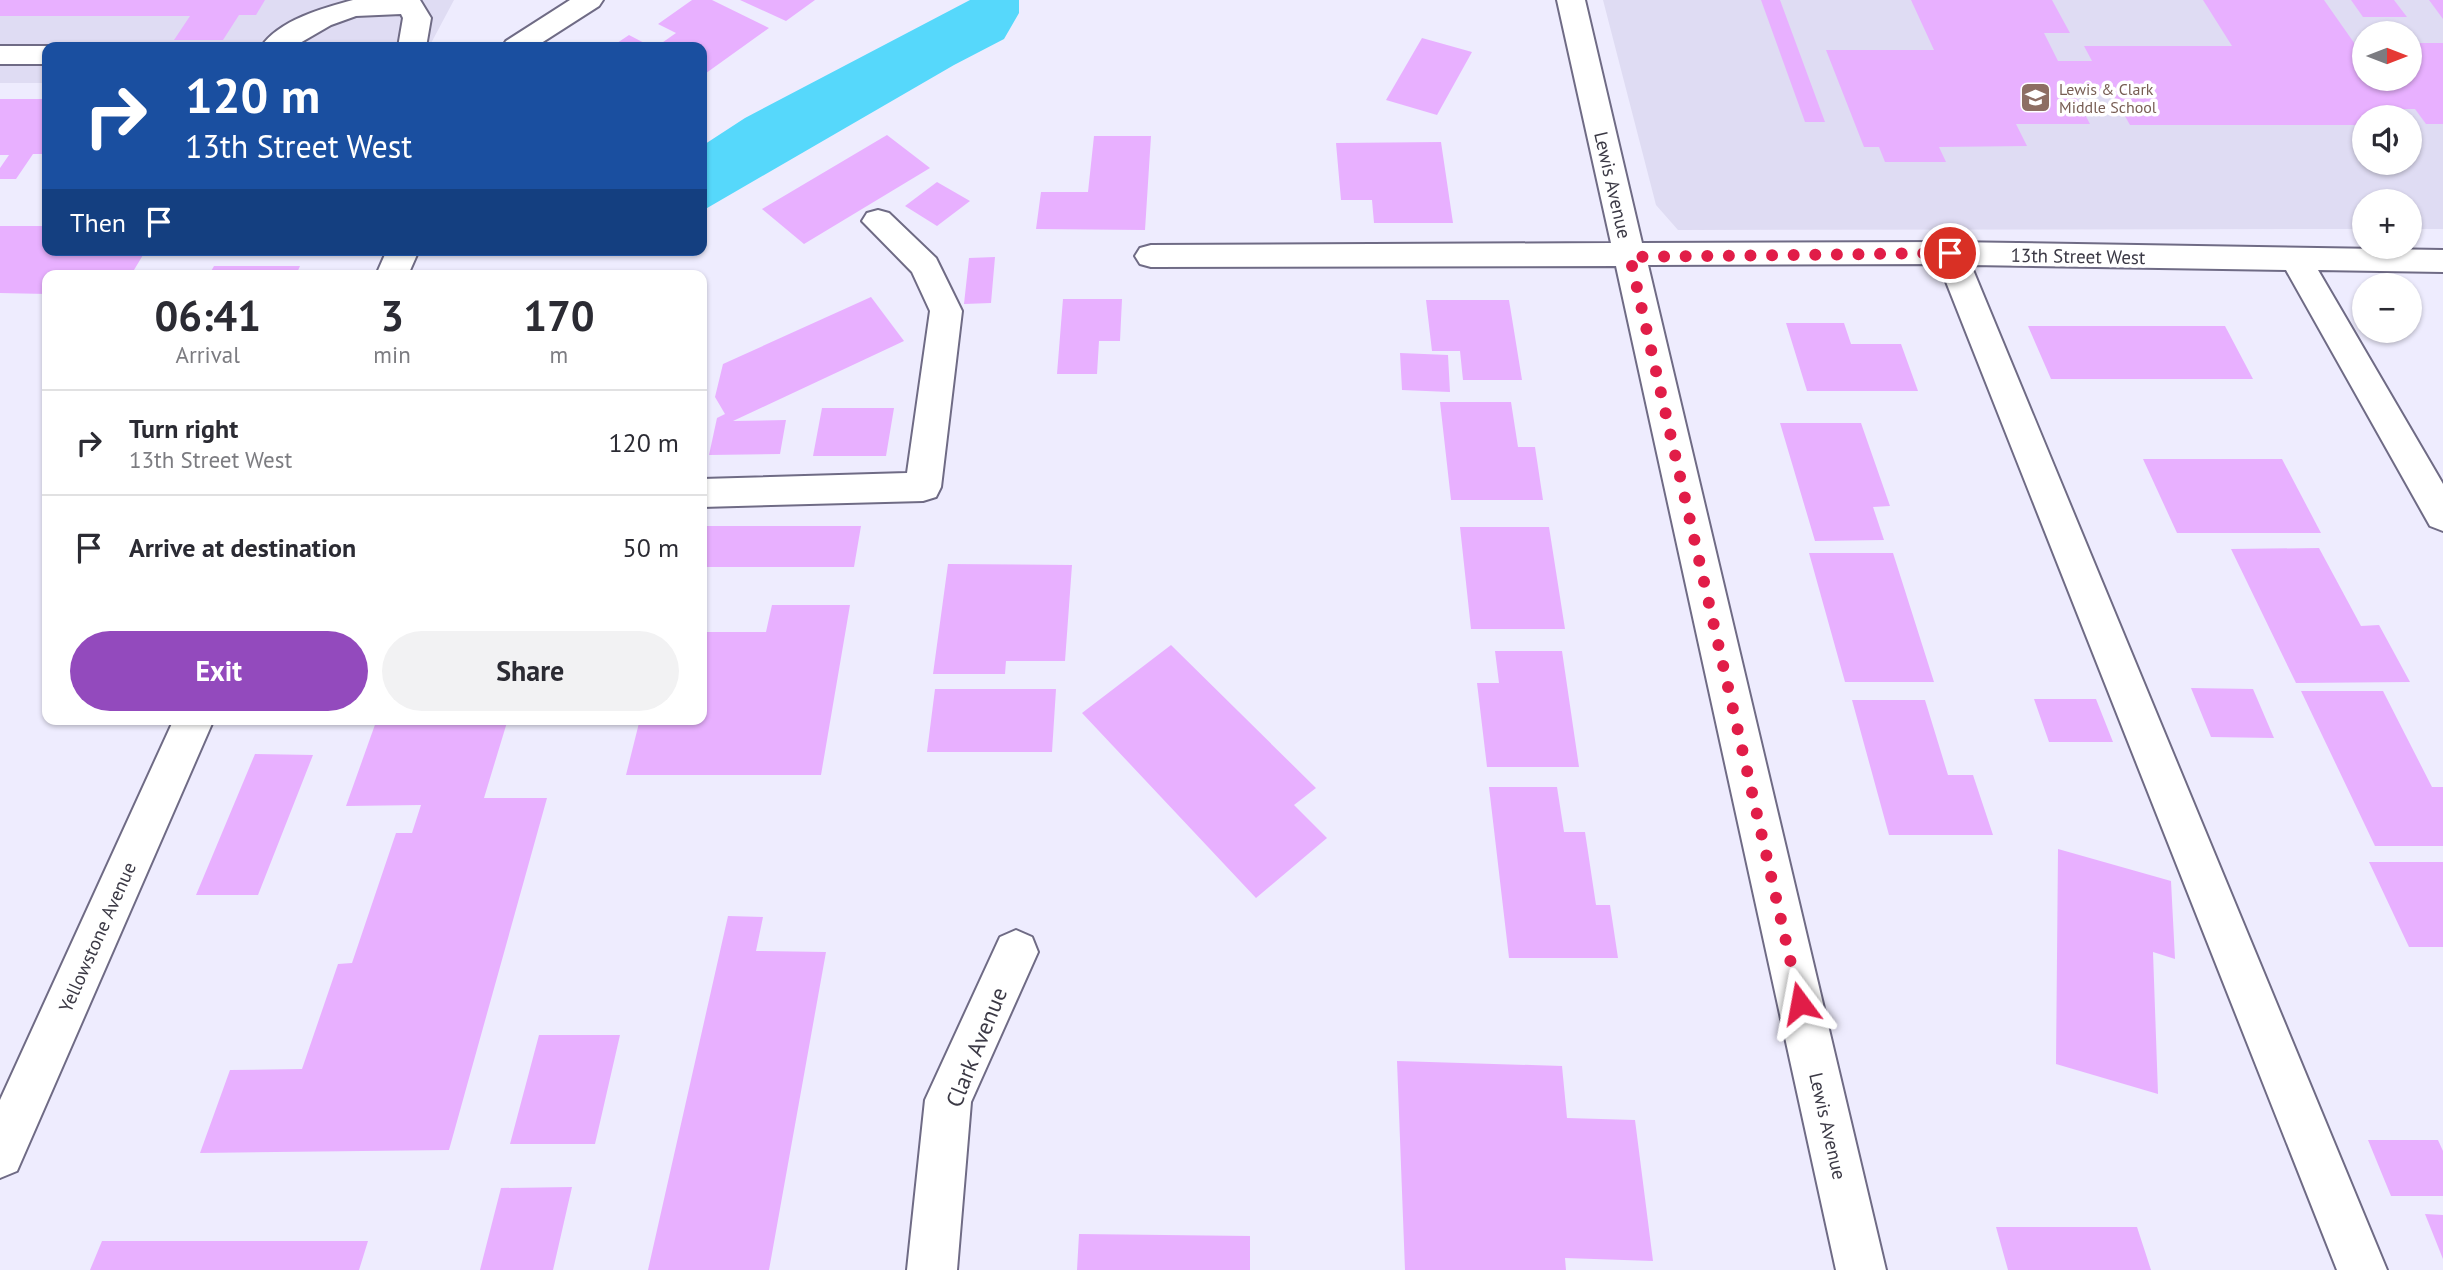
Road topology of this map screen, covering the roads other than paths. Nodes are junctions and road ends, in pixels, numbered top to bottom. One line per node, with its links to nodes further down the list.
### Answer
1 (589, 0): 5 (street)
2 (1571, 0): 11 (street, Lewis Avenue)
3 (282, 42): 4 (street)
4 (413, 42)
5 (524, 42)
6 (0, 55): 7 (street)
7 (42, 55)
8 (878, 221): 14 (street)
9 (1950, 253): 11 (street, 13th Street West); 12 (street, 13th Street West); 21 (street)
10 (1151, 257): 11 (street, 13th Street West)
11 (1630, 257): 20 (street, Lewis Avenue)
12 (2296, 260): 13 (street, 13th Street West); 15 (street)
13 (2443, 261)
14 (707, 493)
15 (2443, 516)
16 (191, 725): 18 (street, Yellowstone Avenue)
17 (1016, 952): 19 (street, Clark Avenue)
18 (0, 1154)
19 (932, 1270)
20 (1861, 1270)
21 (2362, 1270)

